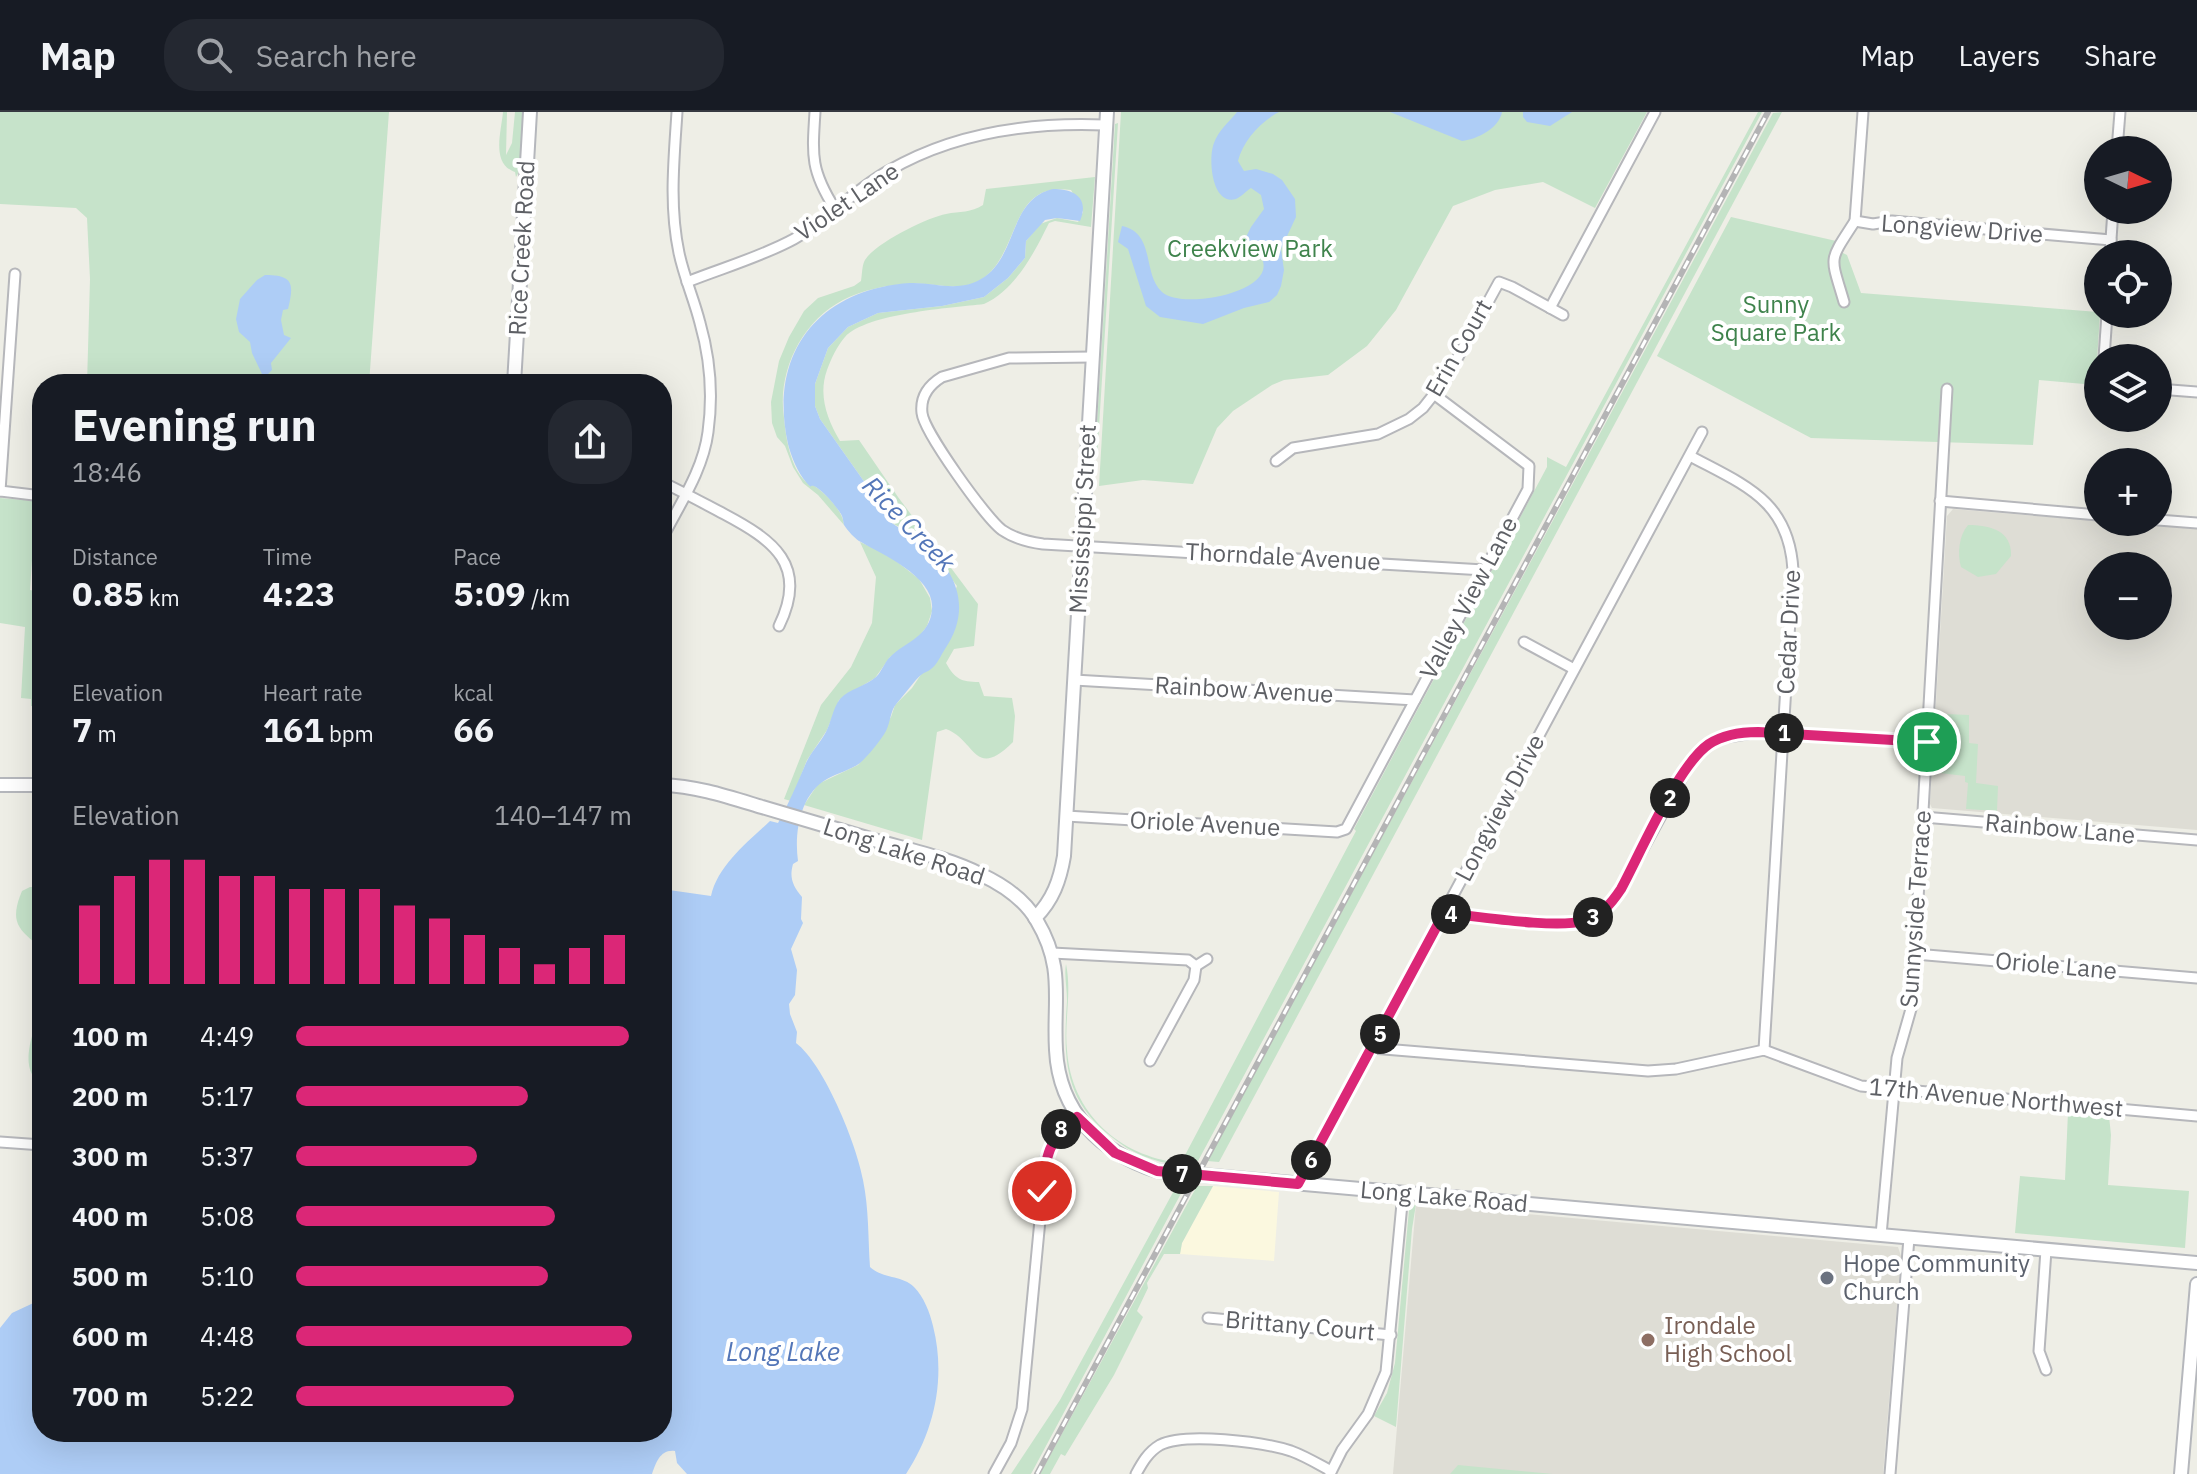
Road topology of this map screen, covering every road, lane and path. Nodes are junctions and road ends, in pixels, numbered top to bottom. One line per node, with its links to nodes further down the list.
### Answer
1 (530, 112): 19 (street, Rice Creek Road)
2 (677, 112): 14 (street)
3 (815, 112): 9 (street)
4 (1655, 112): 16 (street)
5 (1863, 112): 10 (street)
6 (2120, 112): 8 (street)
7 (1106, 119): 9 (street, Violet Lane); 18 (street, Mississippi Street)
8 (2118, 136)
9 (835, 209): 14 (street, Violet Lane)
10 (1855, 221): 12 (street, Longview Drive); 15 (street, Longview Drive)
11 (2112, 224): 12 (street)
12 (2111, 240)
13 (15, 274): 28 (street)
14 (687, 282): 29 (street)
15 (1844, 302)
16 (1550, 308): 17 (street, Erin Court); 23 (street, Erin Court)
17 (1563, 315)
18 (1092, 357): 36 (street, Mississippi Street); 36 (street, Thorndale Avenue)
19 (515, 374)
20 (1947, 389): 31 (street, Sunnyside Terrace)
21 (2172, 390): 22 (street)
22 (2197, 392)
23 (1435, 395): 26 (street, Erin Court); 37 (street, Valley View Lane)
24 (1702, 432): 25 (street, Longview Drive)
25 (1690, 456): 40 (street, Longview Drive); 43 (street, Cedar Drive)
26 (1276, 461)
27 (672, 487): 29 (street)
28 (0, 491): 30 (street)
29 (685, 493): 33 (street); 38 (street)
30 (32, 495)
31 (1940, 501): 32 (street); 44 (street, Sunnyside Terrace)
32 (2084, 514)
33 (672, 519)
34 (2172, 521): 35 (street)
35 (2197, 523)
36 (1081, 545): 37 (street, Thorndale Avenue); 41 (street, Mississippi Street)
37 (1484, 570): 42 (street, Valley View Lane)
38 (779, 626)
39 (1524, 642): 40 (street)
40 (1574, 669): 52 (street, Longview Drive)
41 (1074, 680): 42 (street, Rainbow Avenue); 48 (street, Mississippi Street)
42 (1415, 700): 50 (street, Valley View Lane)
43 (1783, 733): 44 (street); 52 (street); 60 (street, Cedar Drive)
44 (1927, 742): 49 (street, Sunnyside Terrace)
45 (0, 785): 46 (street)
46 (32, 785)
47 (672, 786): 53 (street, Long Lake Road)
48 (1066, 816): 50 (street, Oriole Avenue); 53 (street, Mississippi Street)
49 (1923, 817): 51 (street, Rainbow Lane); 55 (street, Sunnyside Terrace)
50 (1343, 831)
51 (2197, 840)
52 (1444, 913): 59 (street, Longview Drive)
53 (1035, 918): 54 (street, Long Lake Road)
54 (1052, 953): 57 (street); 64 (street, Long Lake Road)
55 (1915, 954): 58 (street, Oriole Lane); 62 (street, Sunnyside Terrace)
56 (1207, 959): 57 (street)
57 (1196, 966): 61 (street)
58 (2197, 978)
59 (1372, 1048): 60 (street); 67 (street, Longview Drive)
60 (1764, 1050): 62 (street, 17th Avenue Northwest)
61 (1150, 1061)
62 (1894, 1091): 63 (street, 17th Avenue Northwest); 69 (street, Sunnyside Terrace)
63 (2197, 1116)
64 (1077, 1117): 67 (street, Long Lake Road); 78 (street)
65 (0, 1142): 66 (street)
66 (32, 1144)
67 (1298, 1184): 68 (street, Long Lake Road)
68 (1403, 1193): 69 (street, Long Lake Road); 75 (street)
69 (1881, 1235): 70 (street, Long Lake Road)
70 (1909, 1238): 71 (street, Long Lake Road); 80 (street)
71 (2046, 1250): 72 (street, Long Lake Road); 76 (street)
72 (2197, 1263)
73 (2197, 1284): 81 (street)
74 (1208, 1318): 75 (street, Brittany Court)
75 (1391, 1335): 77 (street)
76 (2046, 1370)
77 (1330, 1472): 79 (street)
78 (994, 1474)
79 (1136, 1474)
80 (1890, 1474)
81 (2181, 1474)

